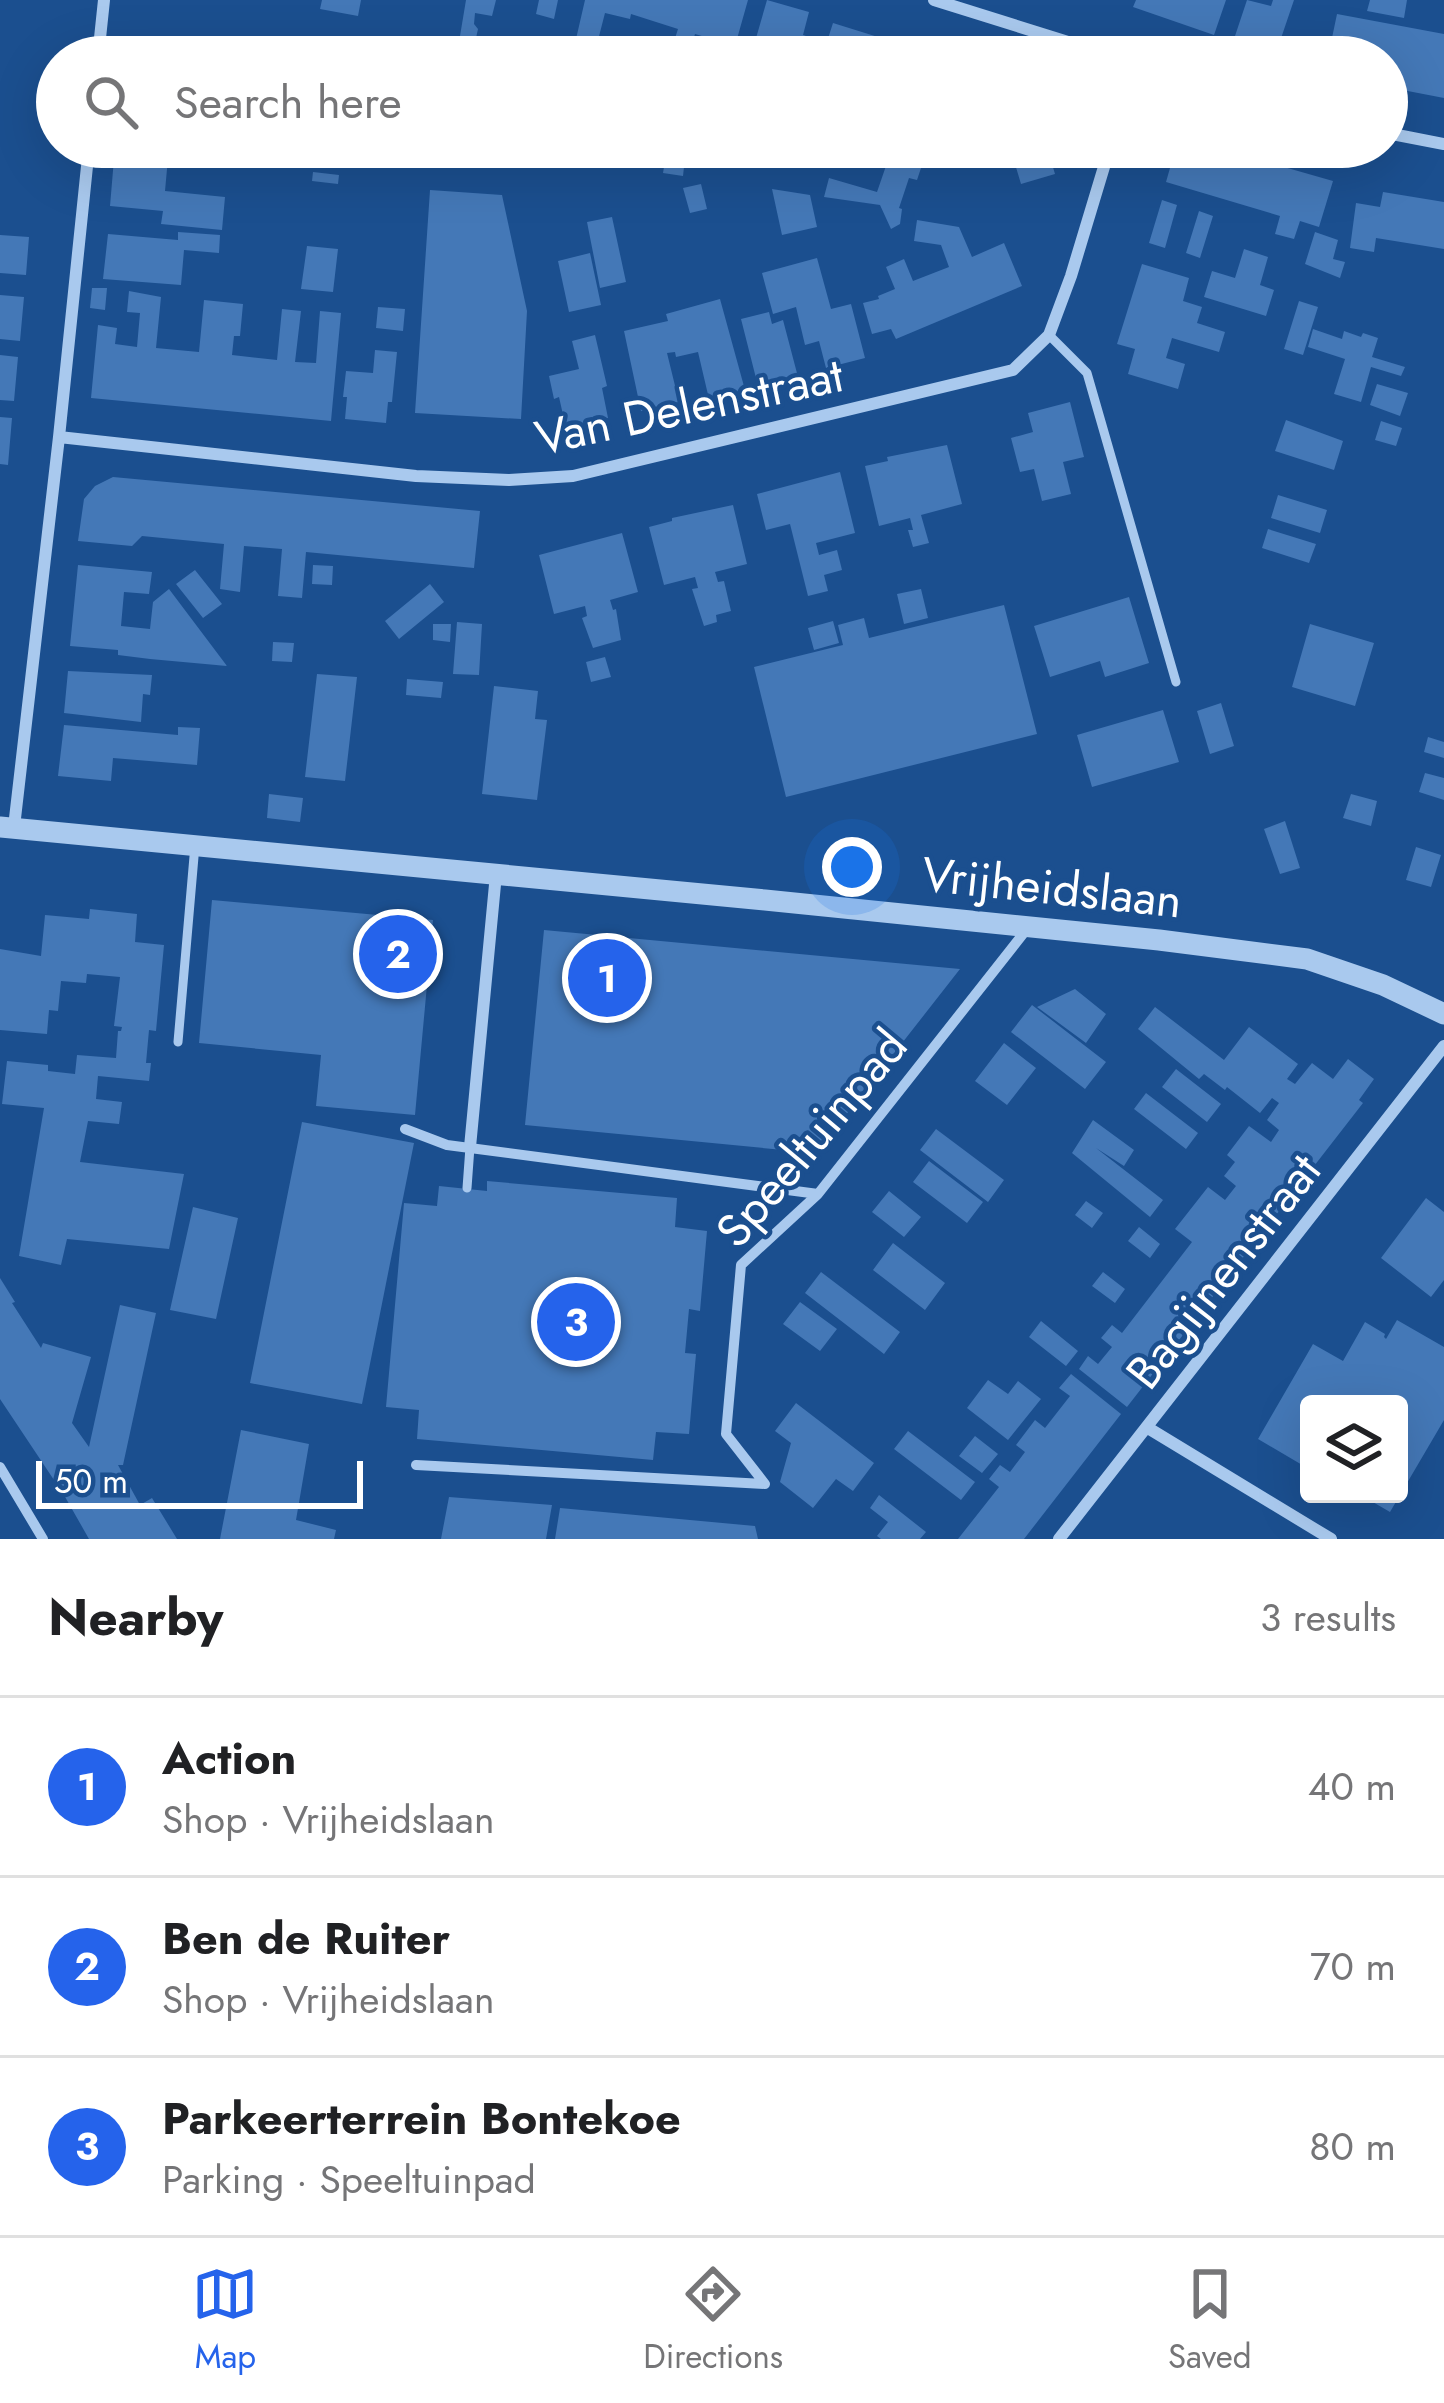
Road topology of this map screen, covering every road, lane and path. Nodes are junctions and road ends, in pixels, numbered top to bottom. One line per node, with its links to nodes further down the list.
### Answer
1 (104, 0): 3 (street)
2 (934, 0): 4 (street)
3 (100, 36)
4 (1049, 36)
5 (1408, 137): 6 (street)
6 (1444, 144)
7 (87, 168): 10 (street)
8 (1103, 168): 9 (street)
9 (1049, 335): 10 (street, Van Delenstraat); 11 (lane)
10 (59, 437): 12 (street)
11 (1176, 682)
12 (7, 827): 13 (street, Vrijheidslaan)
13 (194, 844): 14 (street, Vrijheidslaan); 17 (lane)
14 (496, 874): 15 (street, Vrijheidslaan); 20 (street)
15 (1028, 927): 16 (street, Vrijheidslaan); 22 (street, Speeltuinpad)
16 (1444, 1014)
17 (178, 1042)
18 (1444, 1046): 23 (street, Bagijnenstraat)
19 (405, 1129): 20 (street)
20 (470, 1147): 21 (lane); 22 (street)
21 (467, 1188)
22 (818, 1193): 24 (street, Speeltuinpad)
23 (1148, 1428): 27 (street, Bagijnenstraat); 28 (street)
24 (416, 1465)
25 (0, 1467): 26 (street)
26 (43, 1539)
27 (1059, 1539)
28 (1330, 1539)

